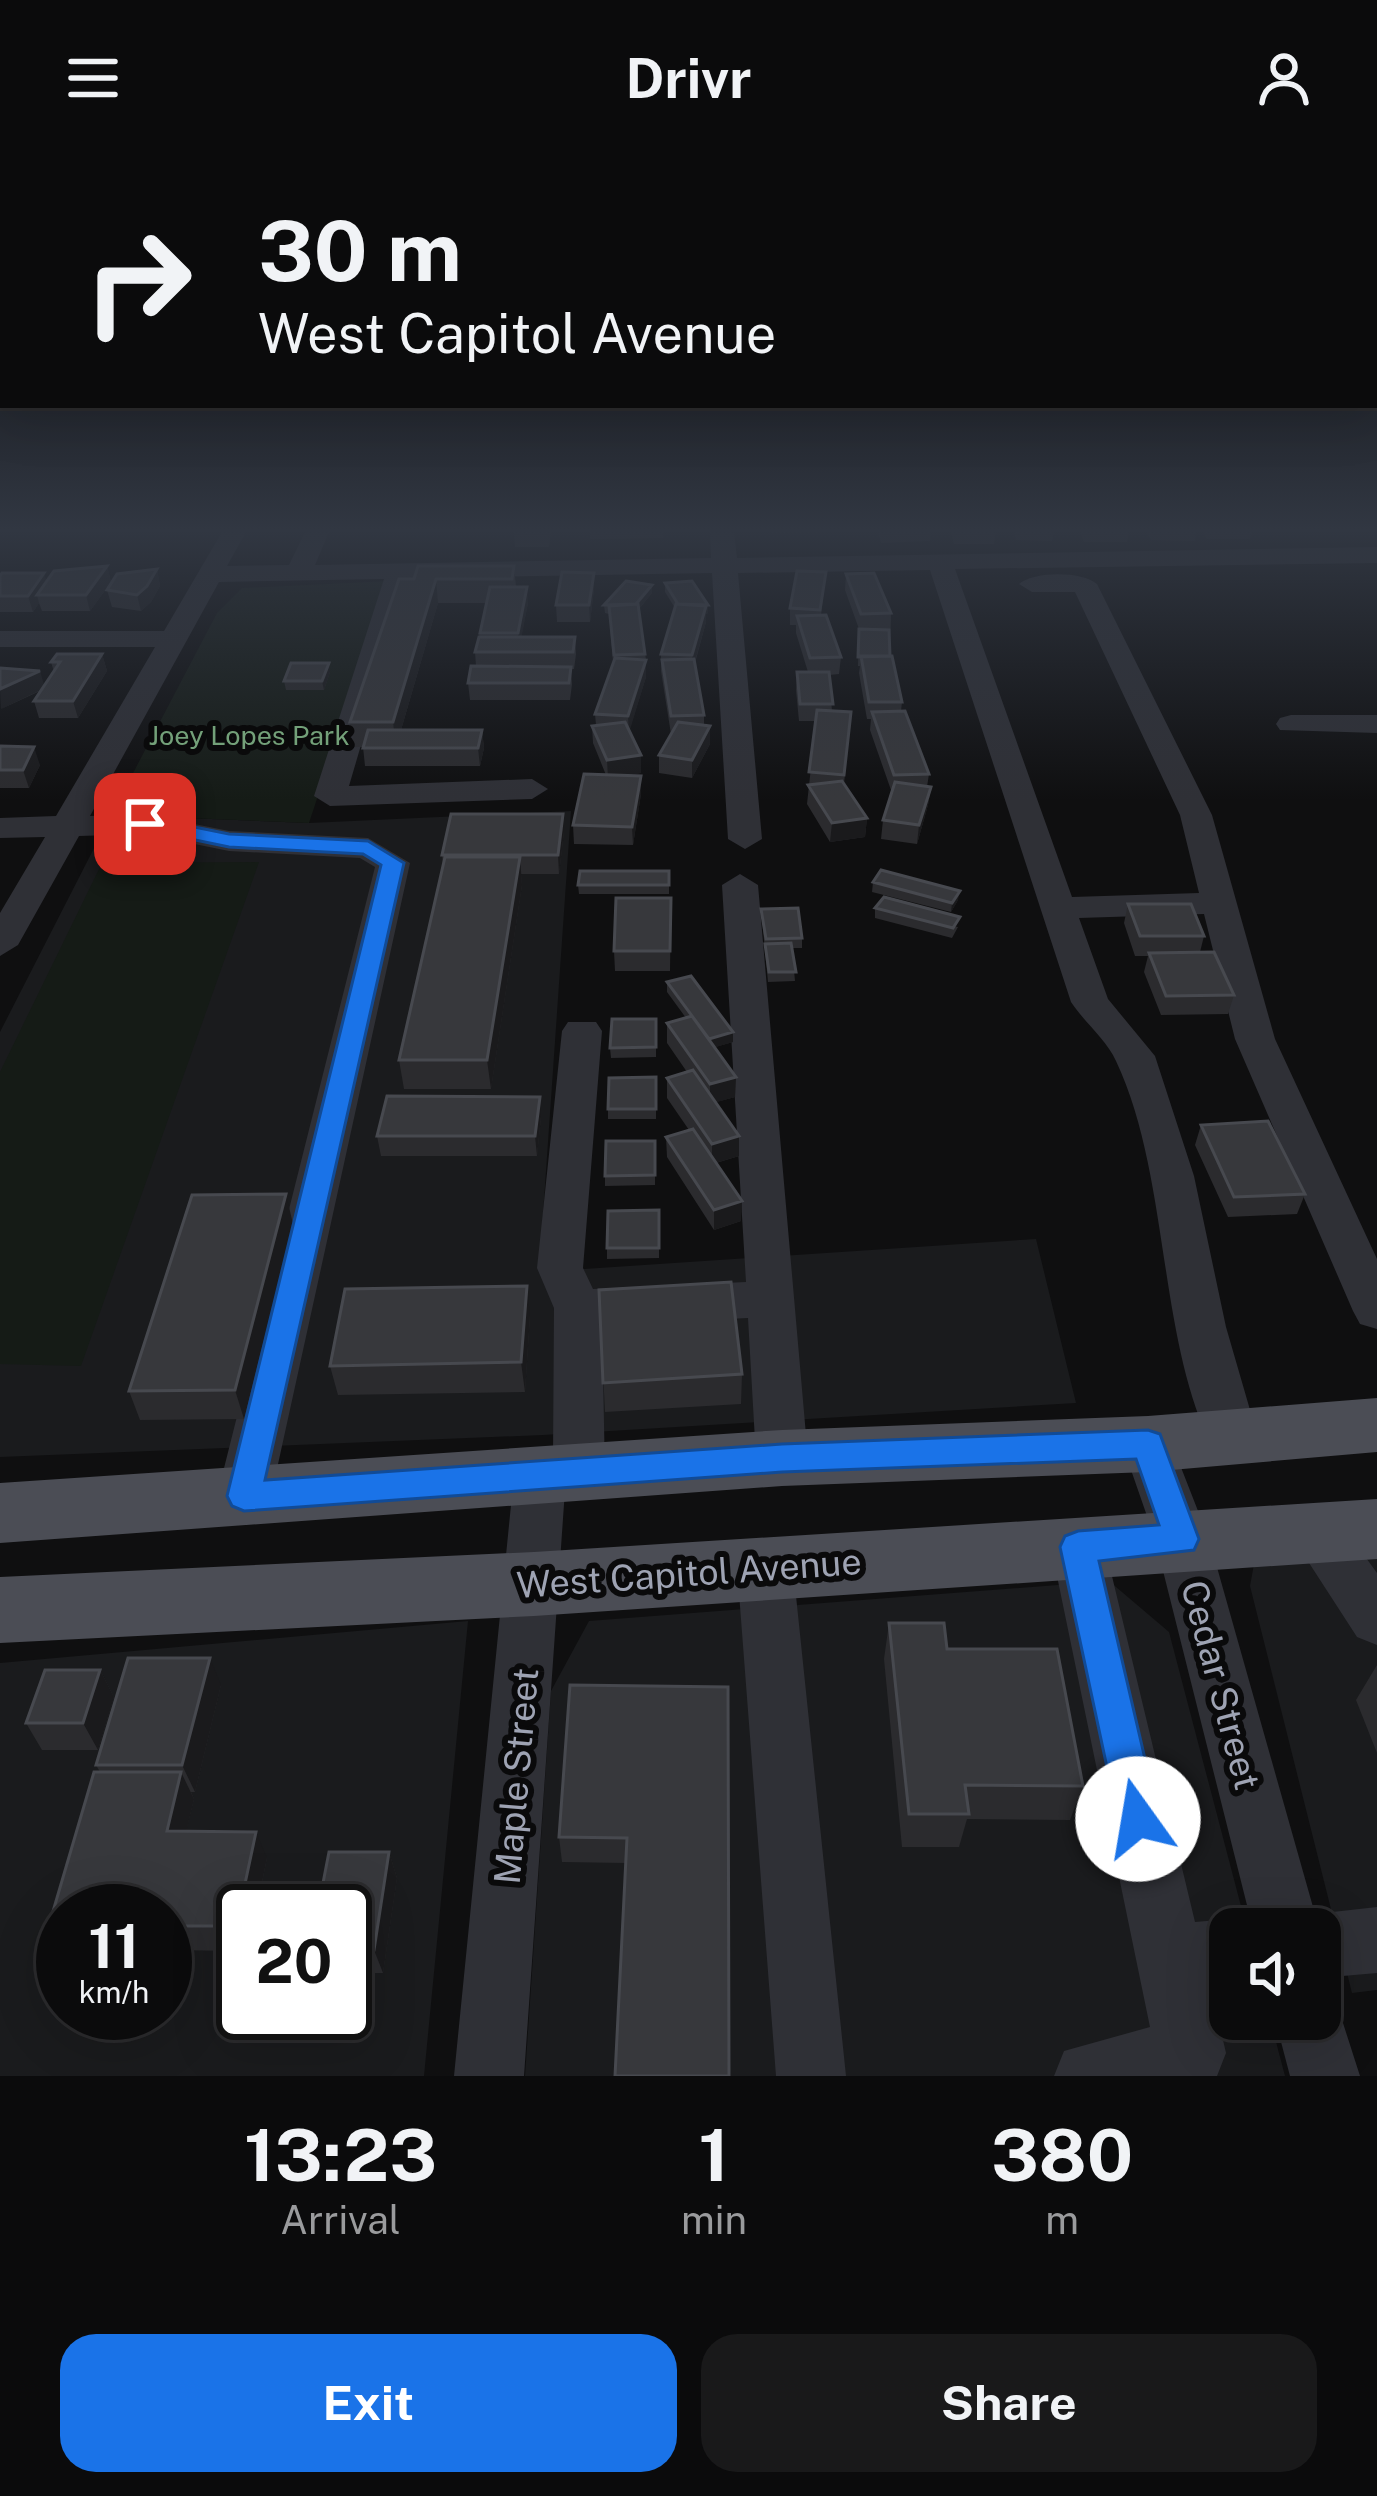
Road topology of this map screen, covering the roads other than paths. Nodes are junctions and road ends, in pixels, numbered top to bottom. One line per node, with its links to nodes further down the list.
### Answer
1 (184, 622): 7 (street)
2 (384, 622): 10 (street)
3 (728, 622): 13 (street)
4 (961, 622): 16 (street)
5 (1102, 622): 15 (street)
6 (0, 639): 7 (street)
7 (173, 640): 11 (street)
8 (1291, 724): 9 (street)
9 (1377, 724)
10 (532, 789)
11 (66, 826): 12 (street); 17 (street); 27 (street)
12 (0, 828)
13 (745, 839)
14 (740, 885): 19 (street)
15 (1221, 903): 16 (street); 21 (street)
16 (1058, 908): 23 (street)
17 (0, 945)
18 (582, 1031): 20 (street, Maple Street)
19 (771, 1299): 20 (street); 25 (street)
20 (578, 1309): 26 (street, Maple Street)
21 (1377, 1311)
22 (1377, 1425): 23 (main road)
23 (1231, 1435): 24 (main road)
24 (1148, 1444): 25 (main road); 30 (street, Cedar Street)
25 (782, 1458): 26 (main road)
26 (560, 1474): 27 (main road); 33 (street, Maple Street)
27 (244, 1496): 28 (main road)
28 (0, 1513)
29 (1347, 1530): 30 (main road, West Capitol Avenue); 35 (street)
30 (1182, 1539): 31 (main road, West Capitol Avenue); 36 (street, Cedar Street)
31 (1078, 1547): 32 (main road, West Capitol Avenue); 39 (street)
32 (765, 1568): 33 (main road, West Capitol Avenue); 42 (street)
33 (534, 1584): 34 (main road, West Capitol Avenue); 41 (street, Maple Street)
34 (0, 1610)
35 (1377, 1619)
36 (1280, 1908)
37 (1377, 1940): 38 (street)
38 (1341, 1943)
39 (1200, 1955): 43 (street)
40 (1316, 2040): 44 (street)
41 (489, 2076)
42 (811, 2076)
43 (1090, 2076)
44 (1325, 2076)

